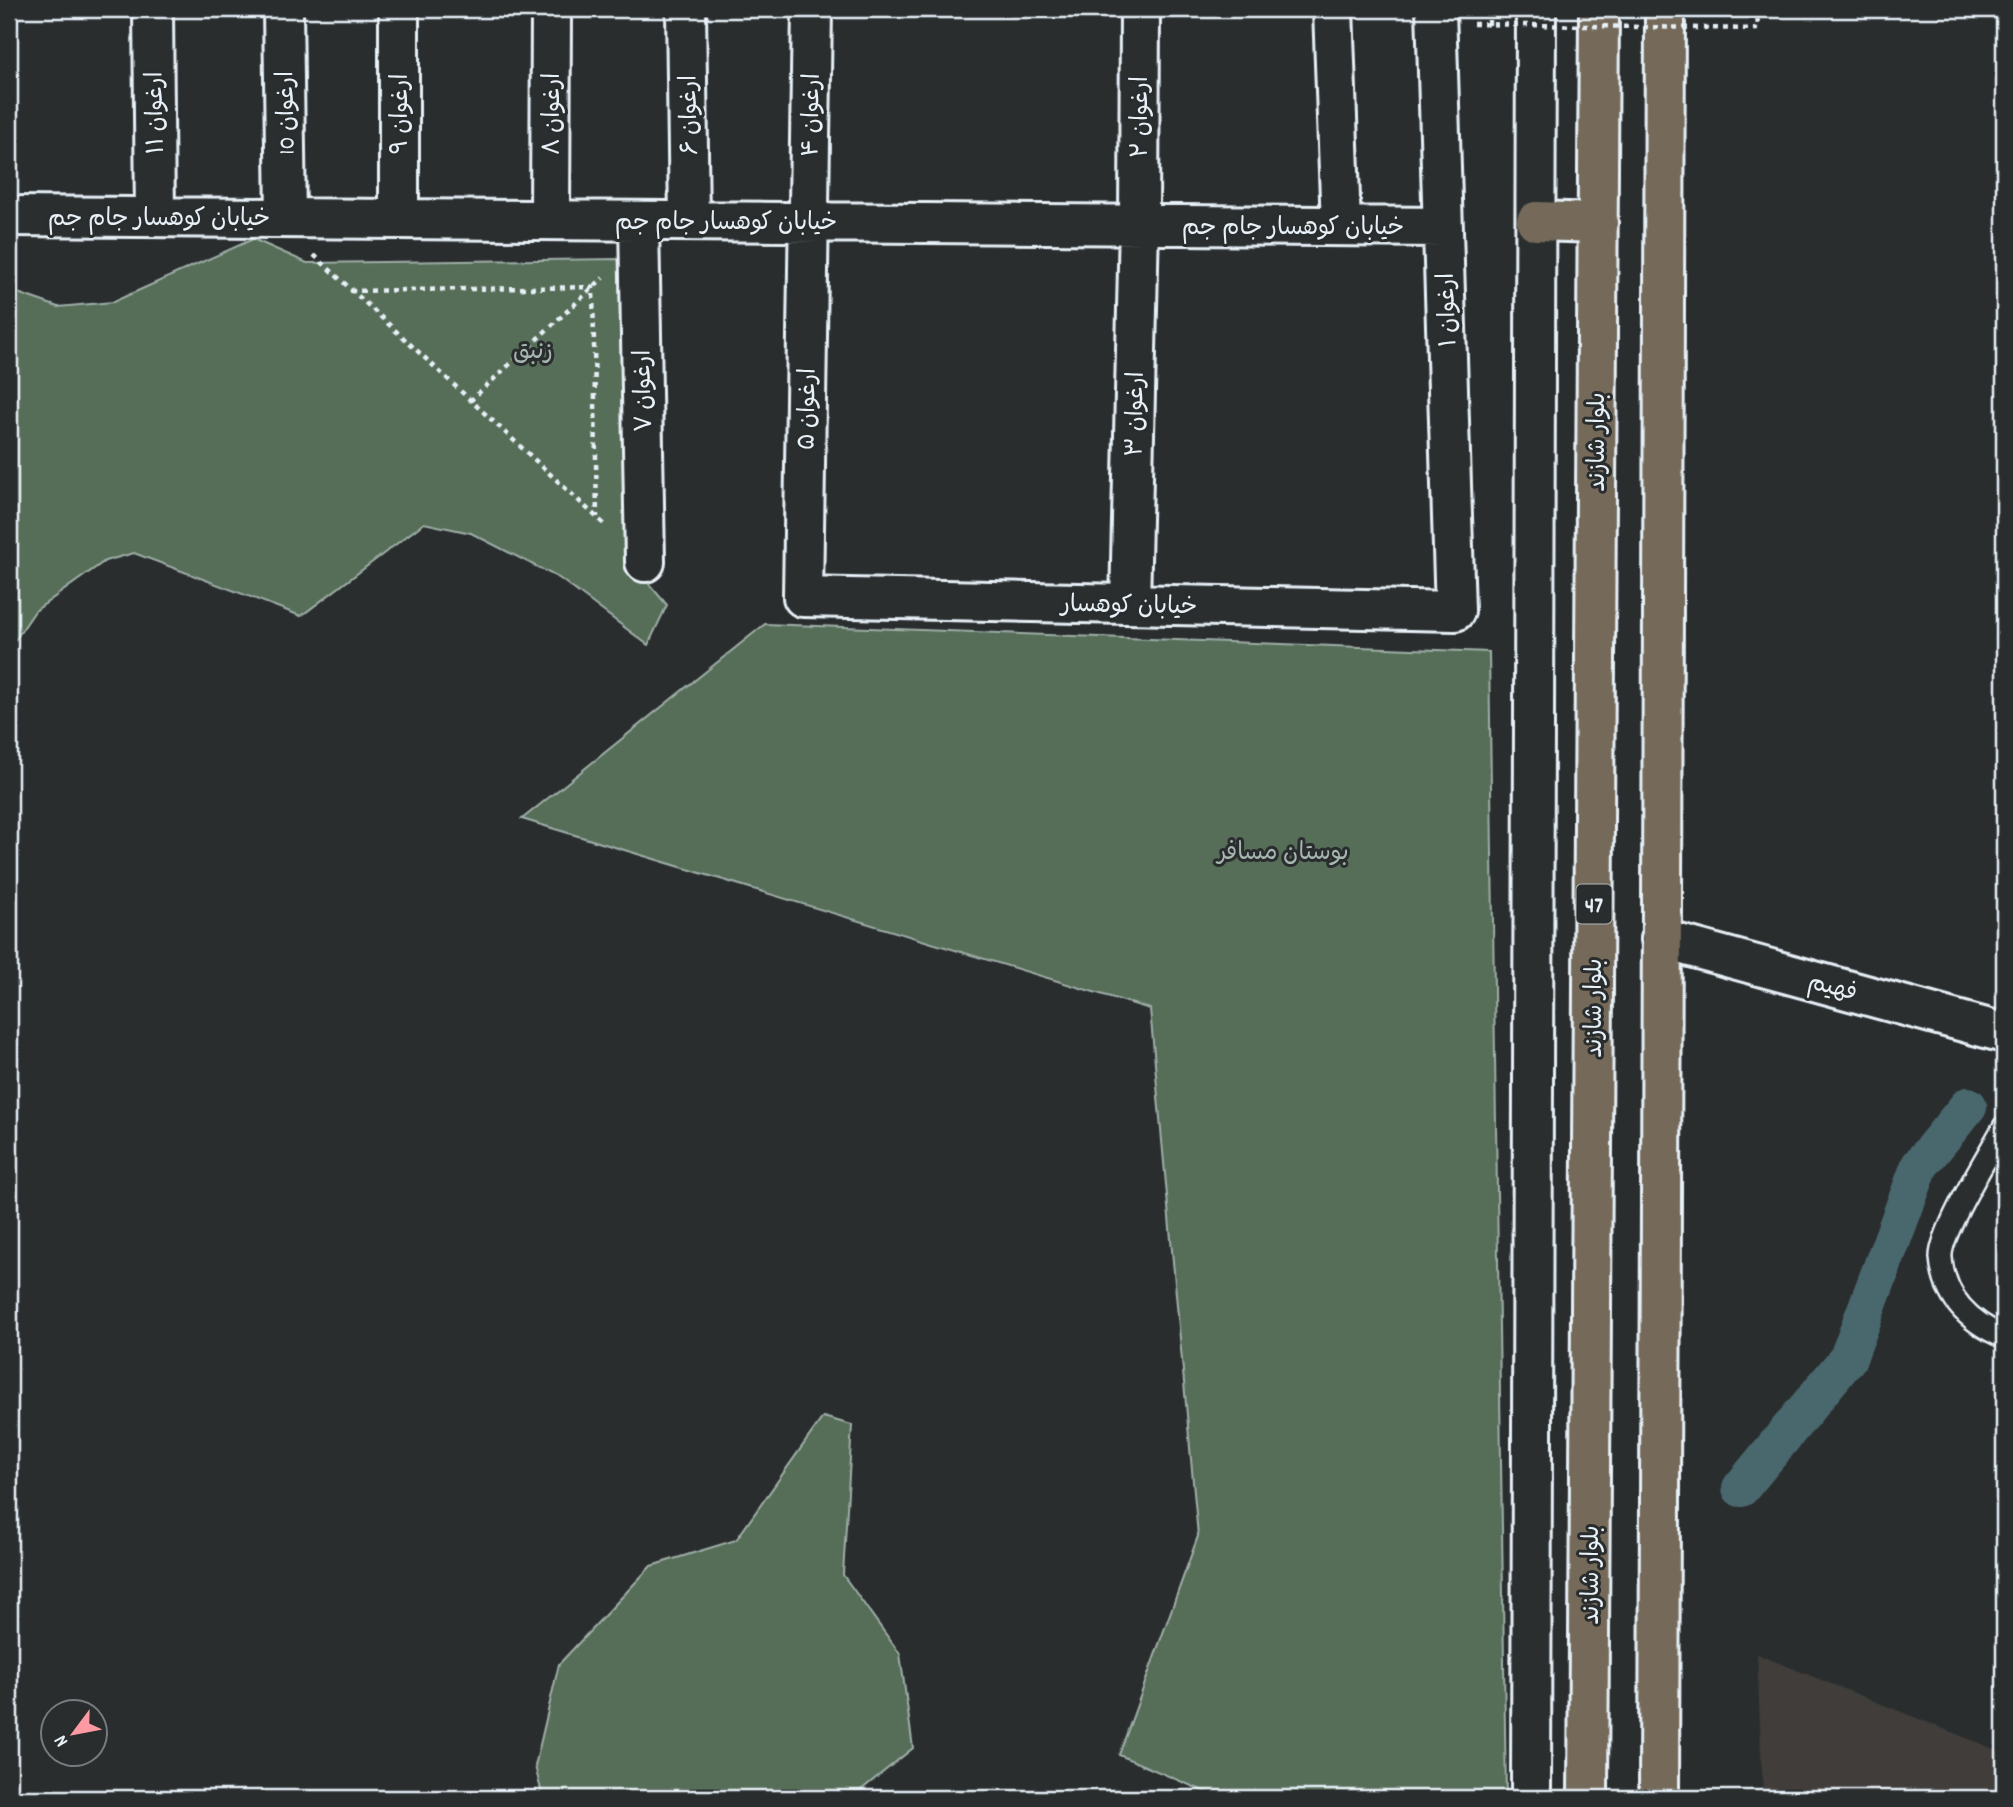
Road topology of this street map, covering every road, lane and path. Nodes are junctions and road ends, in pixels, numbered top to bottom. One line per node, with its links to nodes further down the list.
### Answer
1 (153, 9): 18 (street, ارغوان ۱۱)
2 (284, 9): 19 (street, ارغوان 10)
3 (399, 9): 20 (street, ارغوان ۹)
4 (551, 9): 21 (street, ارغوان ۸)
5 (686, 9): 22 (street, ارغوان ۶)
6 (812, 9): 24 (street, ارغوان ۴)
7 (1140, 9): 26 (street, ارغوان ۲)
8 (1333, 9): 27 (street)
9 (1436, 9): 28 (street, ارغوان ۱)
10 (1489, 9): 16 (path)
11 (1536, 9): 23 (street)
12 (1599, 9): 25 (highway, بلوار شازند / 47)
13 (1665, 9): 38 (highway)
14 (1757, 9): 16 (path, bridge)
15 (1473, 24): 16 (path, bridge)
16 (1489, 25)
17 (9, 216): 18 (street, خیابان کوهسار جام جم)
18 (155, 217): 19 (street, خیابان کوهسار جام جم)
19 (286, 218): 20 (street, خیابان کوهسار جام جم); 31 (path)
20 (398, 219): 21 (street, خیابان کوهسار جام جم)
21 (550, 220): 29 (street, خیابان کوهسار جام جم)
22 (689, 221): 24 (street, خیابان کوهسار جام جم); 29 (street, خیابان کوهسار جام جم)
23 (1536, 221): 25 (highway); 42 (street)
24 (808, 222): 26 (street, خیابان کوهسار جام جم); 35 (street, ارغوان ۵)
25 (1598, 223): 43 (highway, بلوار شازند / 47)
26 (1139, 224): 27 (street, خیابان کوهسار جام جم); 36 (street, ارغوان ۳)
27 (1341, 226): 28 (street, خیابان کوهسار جام جم)
28 (1443, 227): 37 (street, ارغوان ۱)
29 (639, 232): 30 (path); 34 (street, ارغوان ۷)
30 (593, 287): 31 (path); 32 (path); 33 (path)
31 (350, 291): 32 (path)
32 (470, 401): 33 (path)
33 (597, 518): 34 (path)
34 (645, 562)
35 (803, 597): 36 (street, خیابان کوهسار)
36 (1130, 604): 37 (street, خیابان کوهسار)
37 (1455, 611)
38 (1661, 939): 39 (street, فهیم); 44 (highway)
39 (2004, 1033)
40 (2004, 1127): 41 (lane)
41 (2004, 1337)
42 (1531, 1798)
43 (1588, 1798)
44 (1658, 1798)

